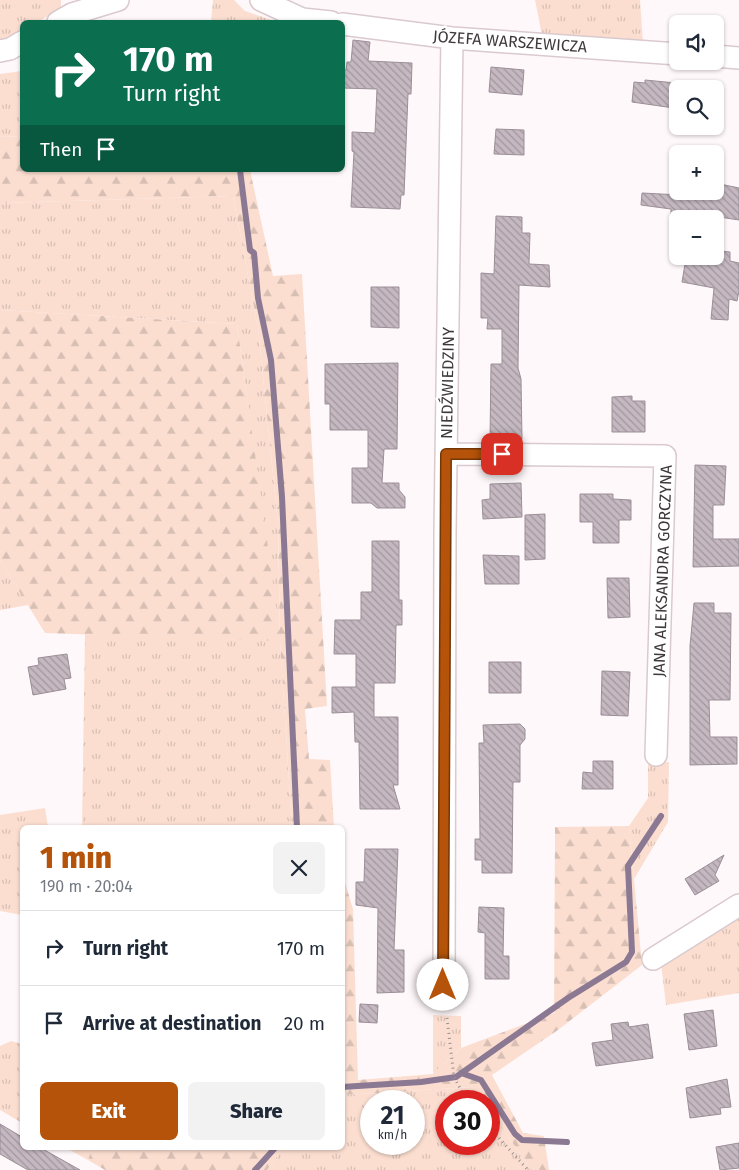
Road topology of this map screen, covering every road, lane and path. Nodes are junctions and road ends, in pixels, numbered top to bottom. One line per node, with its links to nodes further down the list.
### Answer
1 (118, 0): 3 (street)
2 (261, 0): 4 (street)
3 (62, 20)
4 (312, 20)
5 (345, 24): 6 (street, JÓZEFA WARSZEWICZA)
6 (452, 38): 9 (street, JÓZEFA WARSZEWICZA); 12 (street, NIEDŹWIEDZINY)
7 (20, 43): 8 (street)
8 (0, 52)
9 (669, 53)
10 (724, 57): 11 (street)
11 (739, 58)
12 (446, 454): 13 (street, JANA ALEKSANDRA GORCZYNA); 16 (street, NIEDŹWIEDZINY)
13 (656, 756)
14 (739, 905): 15 (street)
15 (653, 959)
16 (444, 998): 17 (path)
17 (462, 1090)
18 (500, 1139): 19 (path)
19 (528, 1170)

